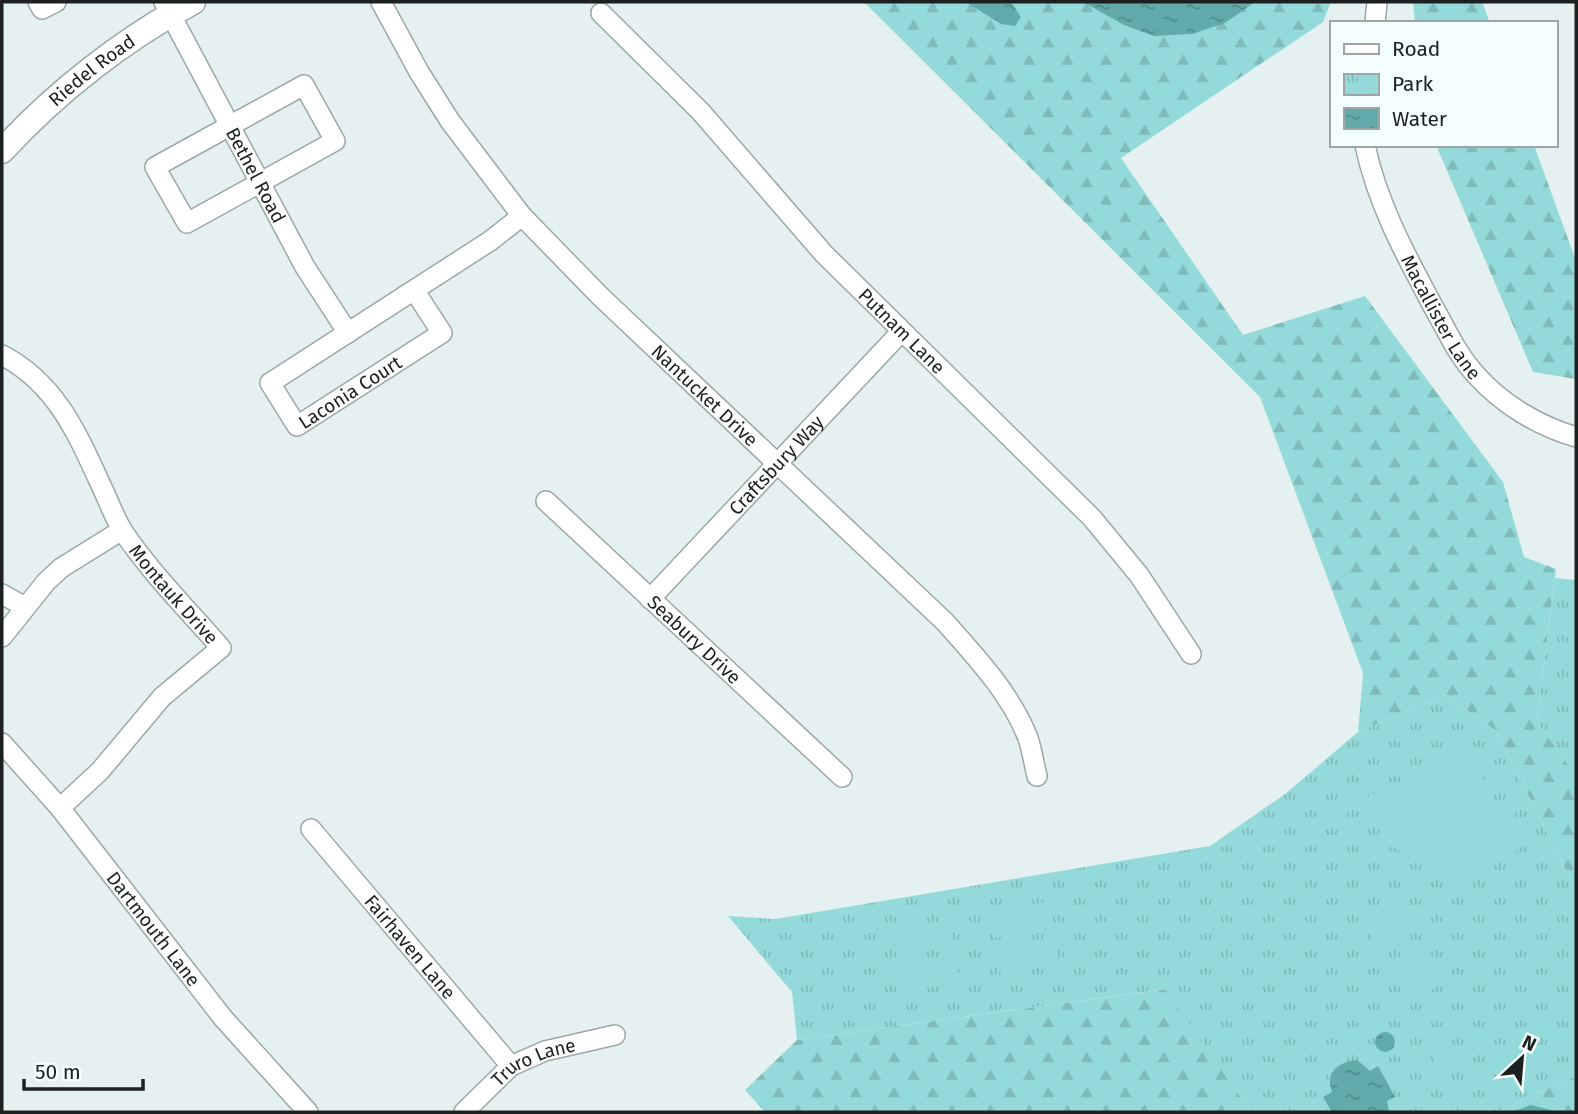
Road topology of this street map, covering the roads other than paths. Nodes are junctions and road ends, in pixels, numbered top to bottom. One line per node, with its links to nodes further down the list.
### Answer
1 (38, 2): 2 (street)
2 (56, 2)
3 (193, 2): 6 (street, Riedel Road)
4 (381, 2): 13 (street, Nantucket Drive)
5 (1377, 2): 8 (street)
6 (167, 8): 9 (street, Bethel Road); 11 (street, Riedel Road)
7 (601, 13): 16 (street, Putnam Lane)
8 (1375, 21)
9 (231, 125): 12 (street, Bethel Road); 12 (street); 12 (street)
10 (1366, 147): 18 (street, Macallister Lane)
11 (2, 151)
12 (260, 182): 15 (street, Bethel Road)
13 (522, 216): 14 (street, Laconia Court); 19 (street, Nantucket Drive)
14 (414, 290): 15 (street, Laconia Court); 15 (street, Laconia Court)
15 (348, 332)
16 (901, 332): 19 (street, Craftsbury Way); 26 (street, Putnam Lane)
17 (2, 355): 21 (street, Montauk Drive)
18 (1576, 438)
19 (776, 463): 23 (street, Craftsbury Way); 28 (street, Nantucket Drive)
20 (546, 501): 23 (street, Seabury Drive)
21 (122, 530): 24 (street); 30 (street, Montauk Drive)
22 (2, 594): 24 (street)
23 (650, 599): 29 (street, Seabury Drive)
24 (25, 607): 25 (street)
25 (2, 637)
26 (1191, 654)
27 (2, 743): 30 (street, Dartmouth Lane)
28 (1037, 776)
29 (842, 777)
30 (60, 808): 34 (street, Dartmouth Lane)
31 (310, 829): 33 (street, Fairhaven Lane)
32 (615, 1035): 33 (street, Truro Lane)
33 (511, 1066): 35 (street, Truro Lane)
34 (308, 1112)
35 (464, 1112)

